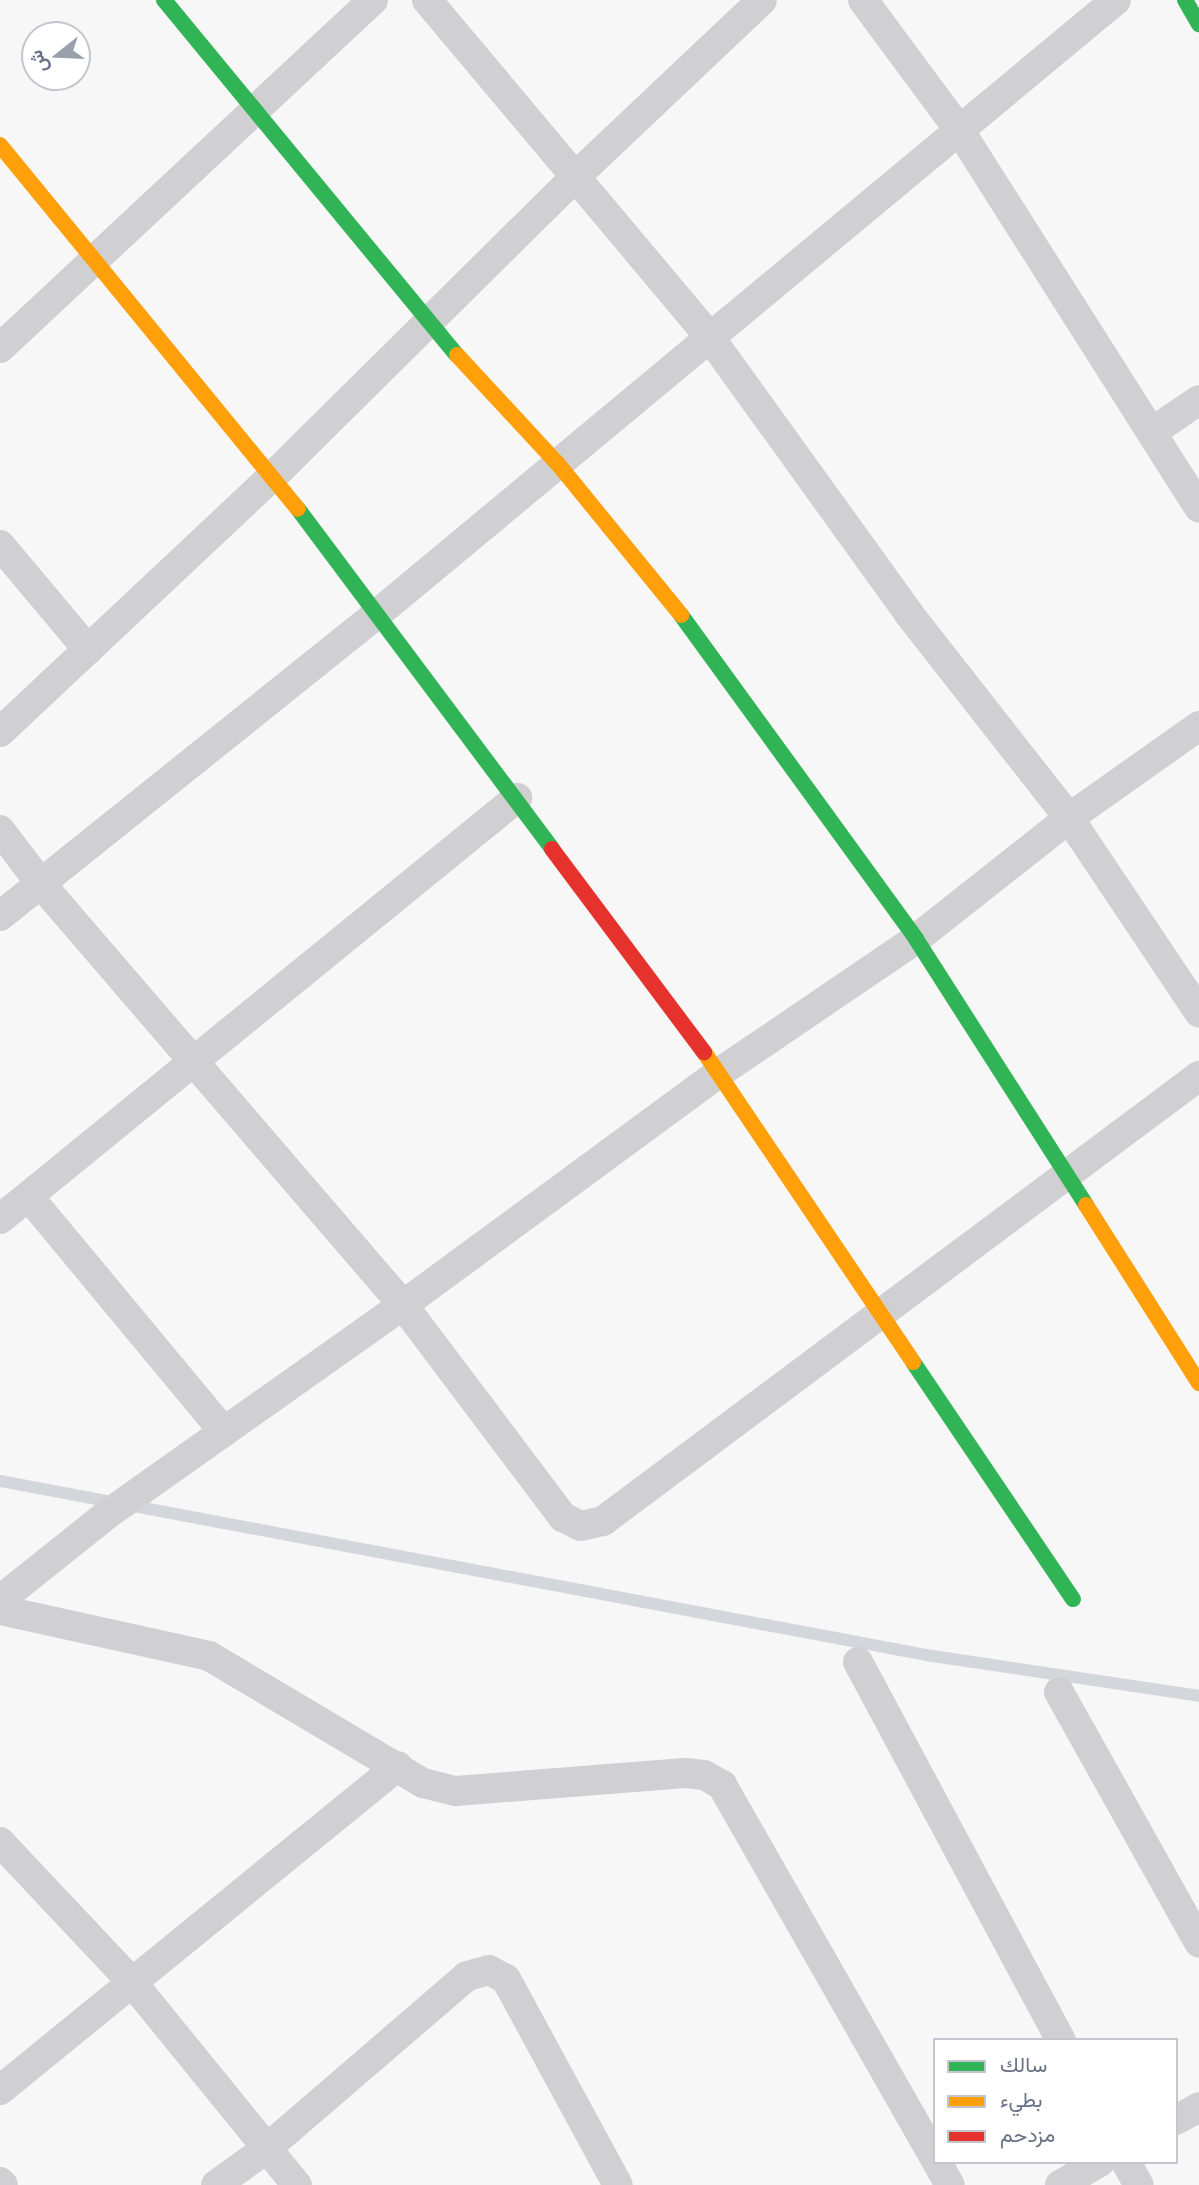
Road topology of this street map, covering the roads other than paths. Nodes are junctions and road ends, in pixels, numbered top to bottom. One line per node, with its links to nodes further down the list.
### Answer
1 (164, 0): 9 (street)
2 (373, 0): 9 (street)
3 (427, 0): 12 (street)
4 (762, 0): 12 (street)
5 (863, 0): 10 (street)
6 (1116, 0): 10 (street)
7 (1185, 0): 8 (street)
8 (1199, 24)
9 (251, 111): 13 (street); 14 (street)
10 (960, 131): 15 (street); 18 (street)
11 (0, 145): 13 (street)
12 (575, 177): 14 (street); 15 (street)
13 (96, 262): 16 (street); 20 (street)
14 (429, 325): 19 (street); 20 (street)
15 (711, 339): 19 (street); 28 (street)
16 (0, 348)
17 (1199, 400): 18 (street)
18 (1152, 432): 21 (street)
19 (558, 464): 23 (street); 32 (street)
20 (273, 477): 23 (street); 24 (street)
21 (1199, 507)
22 (0, 545): 24 (street)
23 (376, 614): 27 (street); 30 (street)
24 (88, 650): 26 (street)
25 (1199, 726): 28 (street)
26 (0, 732)
27 (517, 798): 34 (street); 35 (street)
28 (1069, 818): 32 (street); 33 (street)
29 (0, 830): 30 (street)
30 (41, 884): 31 (street); 34 (street)
31 (0, 916)
32 (916, 939): 35 (street); 37 (street)
33 (1199, 1012)
34 (194, 1064): 38 (street); 40 (street)
35 (719, 1073): 40 (street); 41 (street)
36 (1199, 1076): 37 (street)
37 (1066, 1179): 41 (street); 42 (street)
38 (29, 1197): 39 (street); 43 (street)
39 (0, 1219)
40 (403, 1305): 41 (street); 43 (street)
41 (882, 1314): 44 (street)
42 (1199, 1382)
43 (224, 1432): 45 (street)
44 (1073, 1599)
45 (0, 1600)
46 (0, 1609): 49 (street)
47 (858, 1662): 53 (street)
48 (1059, 1692): 51 (street)
49 (398, 1766): 52 (street); 58 (street)
50 (0, 1842): 52 (street)
51 (1199, 1942)
52 (131, 1981): 54 (street); 57 (street)
53 (1060, 2038)
54 (0, 2090)
55 (1199, 2107): 56 (street)
56 (1178, 2119)
57 (266, 2149): 62 (street); 63 (street); 64 (street)
58 (933, 2155)
59 (938, 2164): 65 (street)
60 (1097, 2164): 66 (street)
61 (1127, 2164): 67 (street)
62 (216, 2185)
63 (297, 2185)
64 (618, 2185)
65 (950, 2185)
66 (1060, 2185)
67 (1139, 2185)

